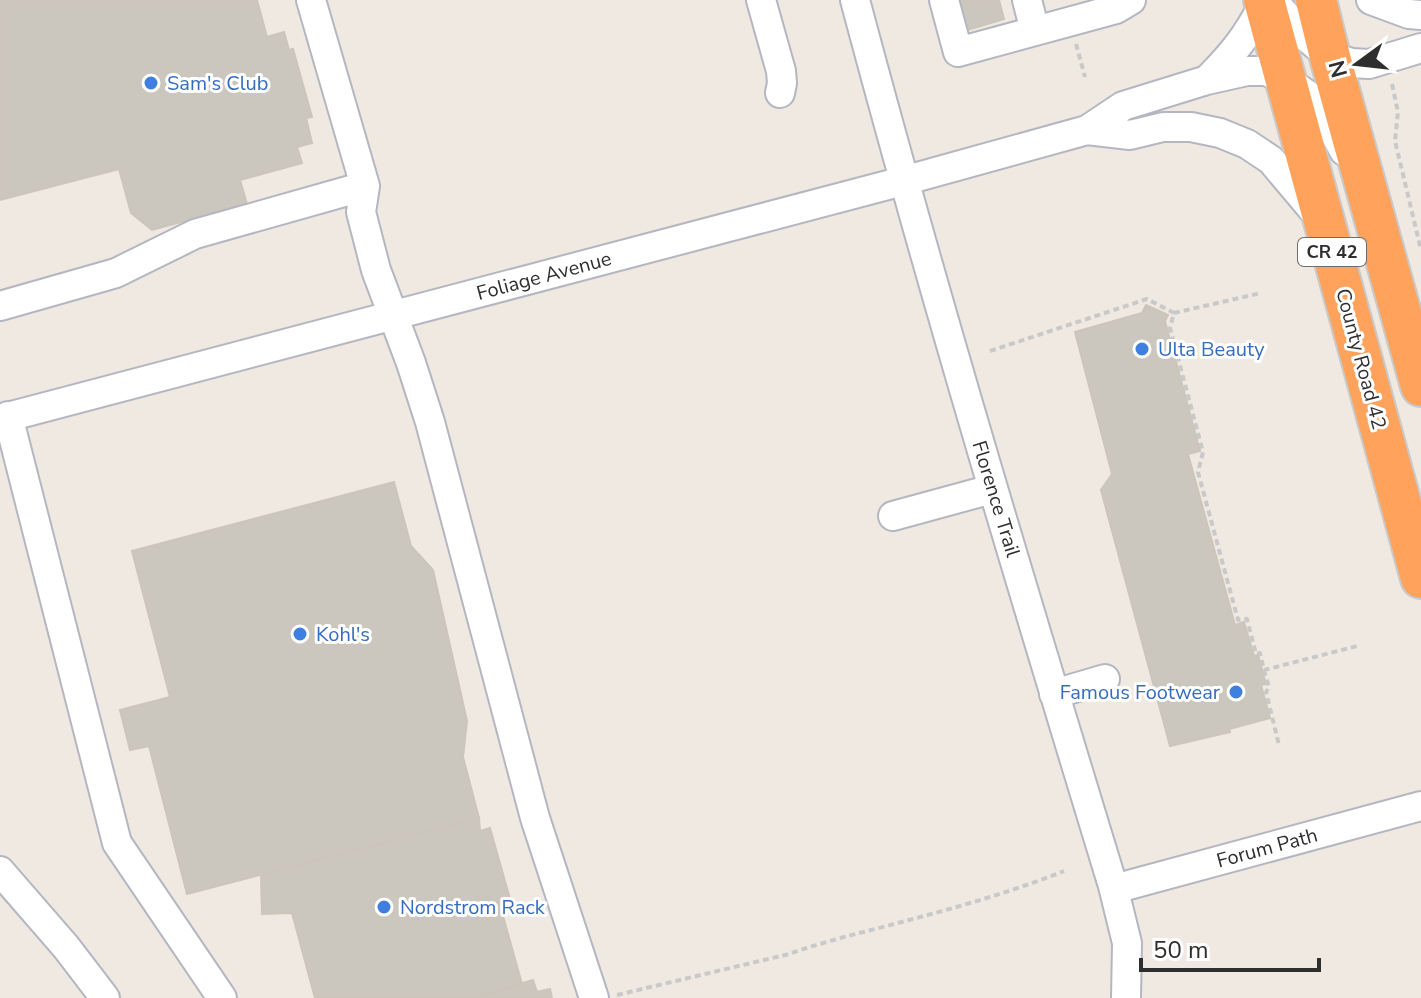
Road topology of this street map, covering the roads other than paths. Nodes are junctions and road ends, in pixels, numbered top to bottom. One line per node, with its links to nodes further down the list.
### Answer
1 (311, 0): 21 (street)
2 (761, 0): 17 (street)
3 (855, 0): 20 (street, Florence Trail)
4 (944, 0): 11 (street)
5 (1027, 0): 11 (street)
6 (1131, 0): 11 (street)
7 (1316, 0): 13 (highway, CR 42)
8 (1371, 0): 10 (street)
9 (1267, 1): 13 (street); 15 (highway, County Road 42 / CR 42); 16 (street)
10 (1421, 15)
11 (1035, 31)
12 (1421, 48): 14 (street)
13 (1330, 57): 14 (street); 18 (highway, CR 42)
14 (1378, 61): 18 (street)
15 (1285, 79): 16 (street, Foliage Avenue); 22 (street, Foliage Avenue); 23 (highway, County Road 42 / CR 42)
16 (1207, 80): 19 (street, Foliage Avenue)
17 (780, 93)
18 (1342, 100): 22 (highway, CR 42)
19 (1087, 130): 20 (street, Foliage Avenue); 23 (street, Foliage Avenue)
20 (903, 181): 25 (street, Foliage Avenue); 28 (street, Florence Trail)
21 (365, 186): 24 (street); 25 (street)
22 (1368, 196): 26 (highway, CR 42)
23 (1324, 223): 30 (highway, County Road 42 / CR 42)
24 (0, 306)
25 (393, 315): 27 (street, Foliage Avenue); 36 (street)
26 (1421, 386)
27 (4, 418): 38 (street)
28 (992, 489): 29 (street); 32 (street, Florence Trail)
29 (893, 516)
30 (1421, 578)
31 (1105, 679): 32 (street)
32 (1054, 694): 35 (street, Florence Trail)
33 (1421, 806): 35 (street, Forum Path)
34 (0, 871): 37 (street)
35 (1114, 889): 39 (street, Florence Trail)
36 (603, 997)
37 (105, 998)
38 (222, 998)
39 (1126, 998)

